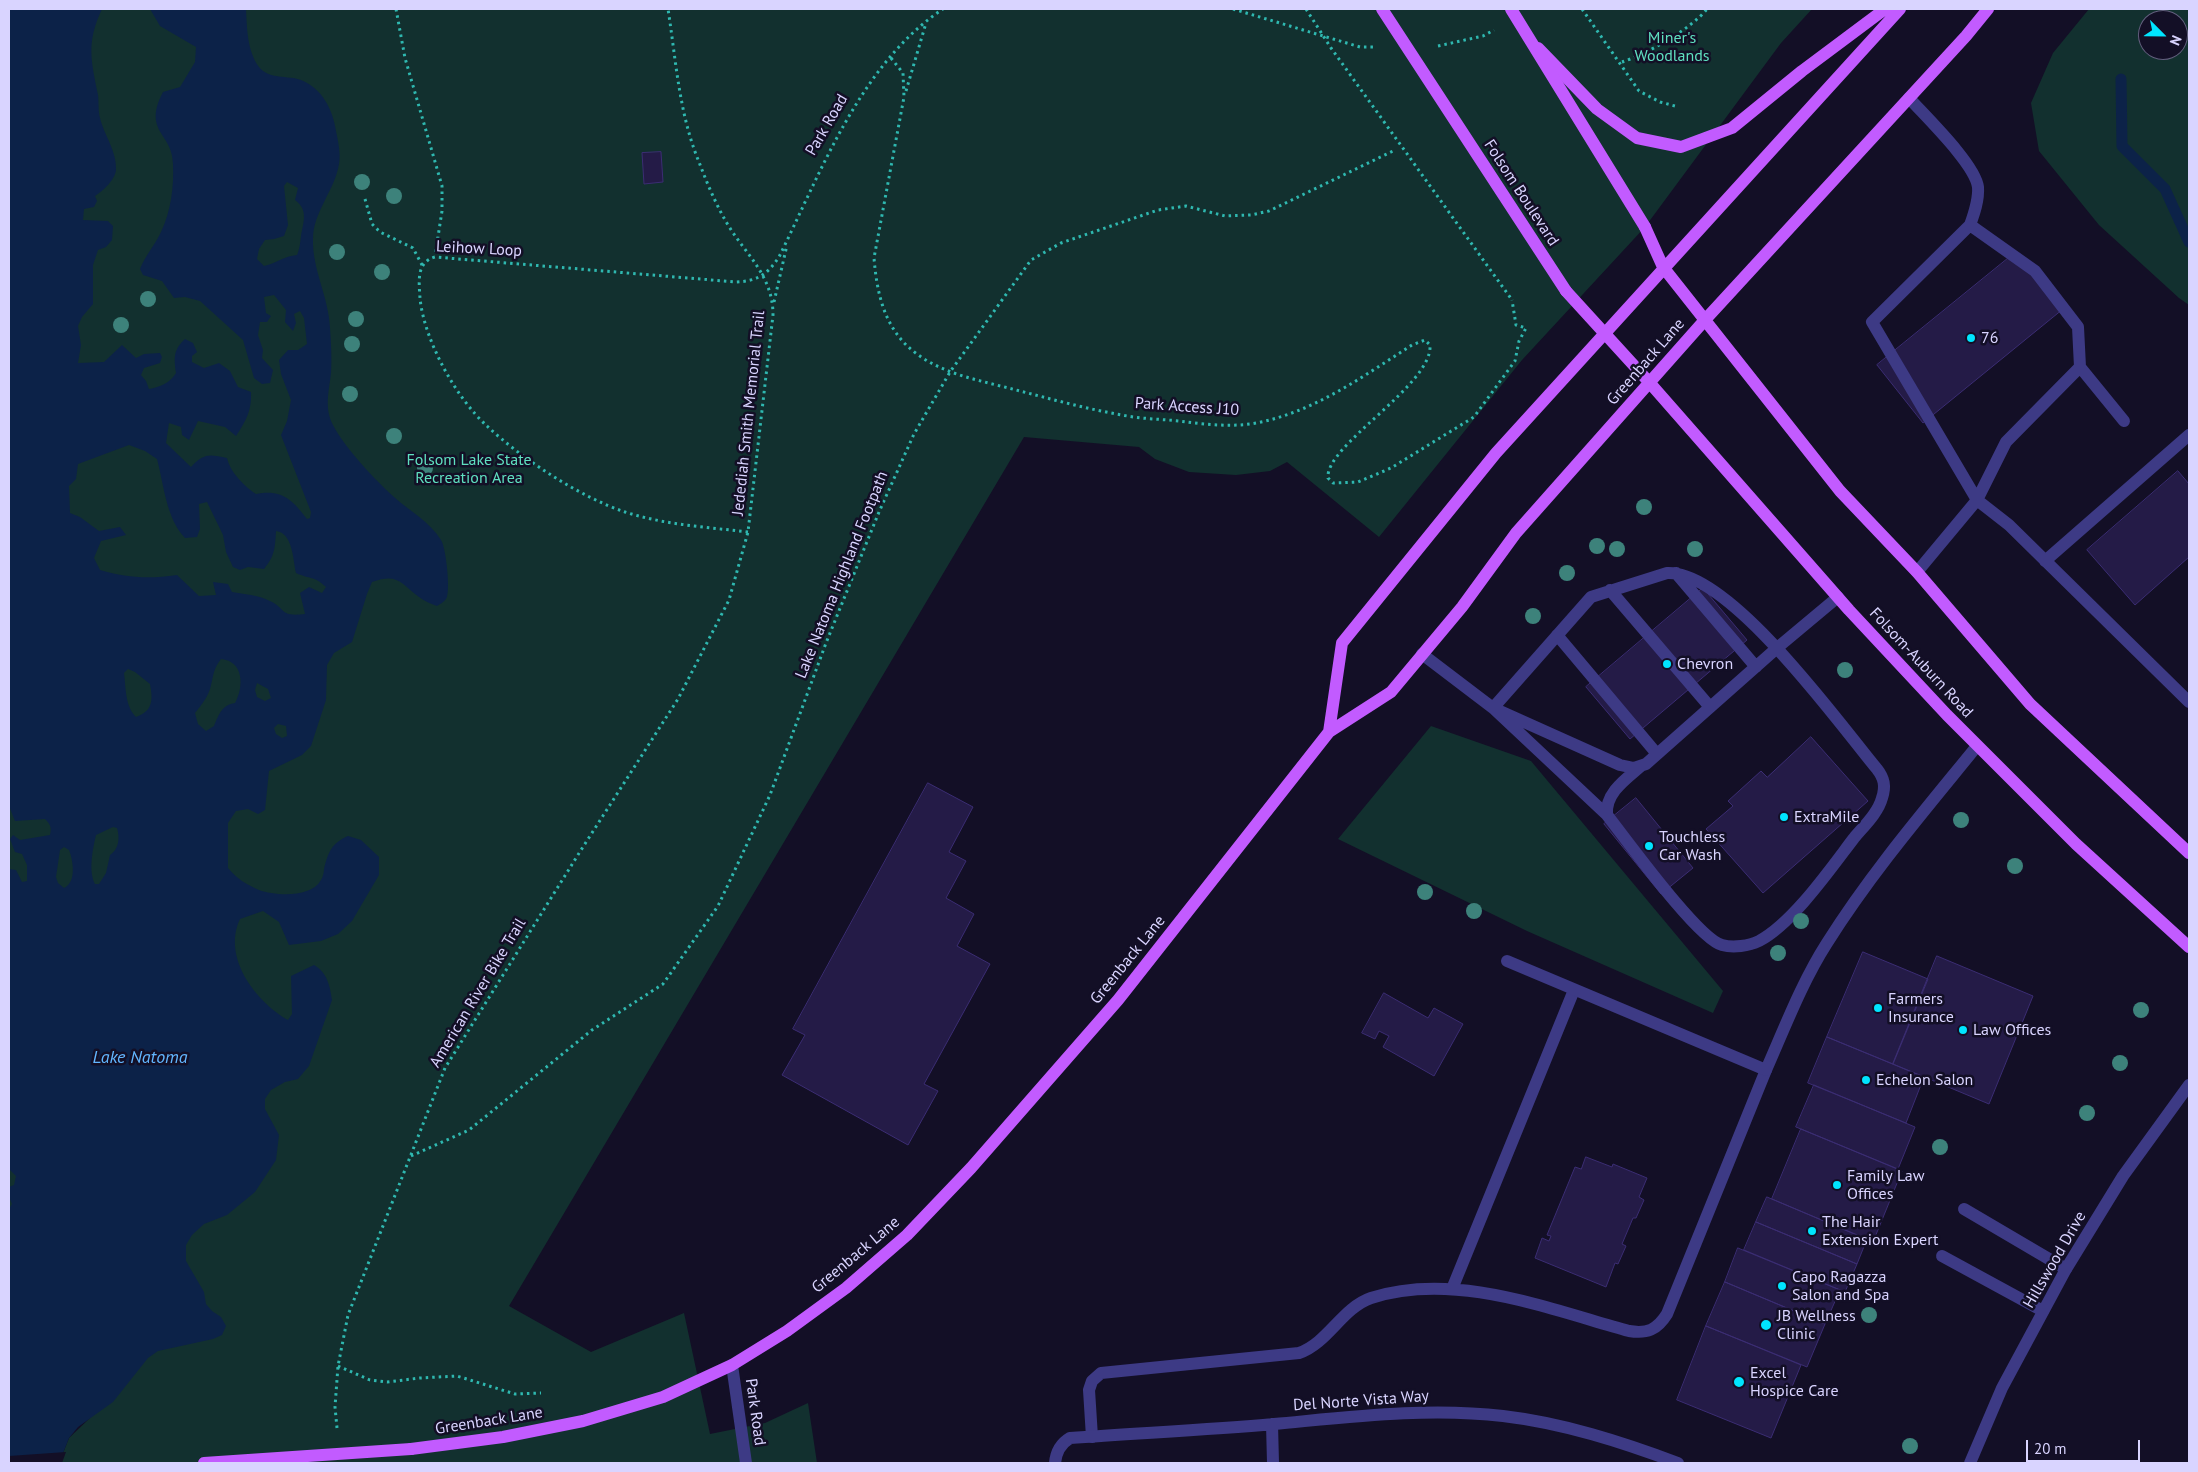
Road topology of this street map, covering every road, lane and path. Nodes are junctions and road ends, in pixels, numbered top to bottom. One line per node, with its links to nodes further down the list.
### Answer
1 (396, 9): 25 (path)
2 (668, 9): 28 (path, Jedediah Smith Memorial Trail)
3 (944, 9): 13 (path, Park Road)
4 (1233, 9): 14 (path)
5 (1306, 9): 33 (path, Park Access J10, bridge)
6 (1382, 9): 31 (main road, Folsom Boulevard, bridge)
7 (1511, 9): 15 (main road, bridge)
8 (1582, 9): 20 (path, bridge)
9 (1706, 9): 17 (path)
10 (1885, 9): 15 (main road)
11 (1900, 9): 27 (main road, Greenback Lane)
12 (1988, 9): 19 (main road, Greenback Lane)
13 (926, 22): 16 (path, Park Road); 18 (path)
14 (1312, 33)
15 (1532, 41): 27 (main road, bridge)
16 (891, 58): 18 (path, Park Access J10); 24 (path, Park Road)
17 (1622, 62)
18 (904, 97): 33 (path, Park Access J10)
19 (1909, 98): 23 (street); 30 (main road, Greenback Lane)
20 (1675, 106)
21 (1393, 151): 33 (path, Lake Natoma Highland Footpath)
22 (366, 199): 26 (path)
23 (1970, 225): 32 (street); 37 (street)
24 (789, 237): 28 (path, Park Road); 29 (path)
25 (435, 257): 26 (path, Leihow Loop); 28 (path, Leihow Loop)
26 (422, 265): 38 (path, Leihow Loop)
27 (1664, 267): 30 (main road); 31 (main road, Greenback Lane)
28 (764, 276): 29 (path, Jedediah Smith Memorial Trail)
29 (773, 306): 38 (path, Jedediah Smith Memorial Trail)
30 (1704, 321): 34 (main road, Greenback Lane); 40 (main road)
31 (1603, 334): 34 (main road, Folsom Boulevard); 52 (main road, Greenback Lane)
32 (2080, 367): 35 (street); 37 (street)
33 (950, 372): 63 (path, Lake Natoma Highland Footpath)
34 (1649, 382): 43 (main road, Folsom-Auburn Road); 47 (main road, Greenback Lane)
35 (2124, 421)
36 (2189, 435): 39 (street)
37 (1976, 500): 39 (street); 40 (street)
38 (748, 532): 44 (path, Jedediah Smith Memorial Trail)
39 (2045, 561): 49 (street)
40 (1917, 572): 57 (main road)
41 (1676, 573): 42 (street); 46 (street); 48 (street)
42 (1610, 590): 45 (street); 50 (street)
43 (1838, 597): 46 (street); 53 (main road, Folsom-Auburn Road)
44 (728, 600): 63 (path, American River Bike Trail)
45 (1557, 635): 51 (street); 54 (street)
46 (1776, 648): 48 (street); 56 (street)
47 (1422, 654): 51 (street); 52 (main road, Greenback Lane)
48 (1756, 666): 50 (street)
49 (2188, 702)
50 (1710, 707): 54 (street)
51 (1493, 708): 55 (street); 56 (street)
52 (1329, 732): 69 (main road, Greenback Lane)
53 (1977, 746): 58 (main road, Folsom-Auburn Road); 61 (street)
54 (1657, 754): 55 (street)
55 (1641, 766): 56 (street)
56 (1607, 815)
57 (2189, 853)
58 (2189, 947)
59 (1507, 961): 60 (street)
60 (1574, 990): 61 (street); 67 (street)
61 (1766, 1070): 67 (street)
62 (2189, 1085): 66 (street, Hillswood Drive)
63 (411, 1156): 70 (path, American River Bike Trail)
64 (1964, 1209): 66 (street)
65 (1942, 1256): 68 (street)
66 (2066, 1270): 68 (street, Hillswood Drive)
67 (1452, 1289): 74 (street)
68 (2043, 1310): 80 (street, Hillswood Drive)
69 (732, 1365): 75 (main road, Greenback Lane, bridge); 76 (street, Park Road)
70 (338, 1366): 71 (path); 73 (path, American River Bike Trail)
71 (541, 1393)
72 (1272, 1424): 74 (street, Del Norte Vista Way); 78 (street); 79 (street, Del Norte Vista Way)
73 (337, 1435)
74 (1092, 1437): 77 (street, Del Norte Vista Way)
75 (204, 1463)
76 (746, 1463)
77 (1055, 1463)
78 (1273, 1463)
79 (1678, 1463)
80 (1970, 1463)

